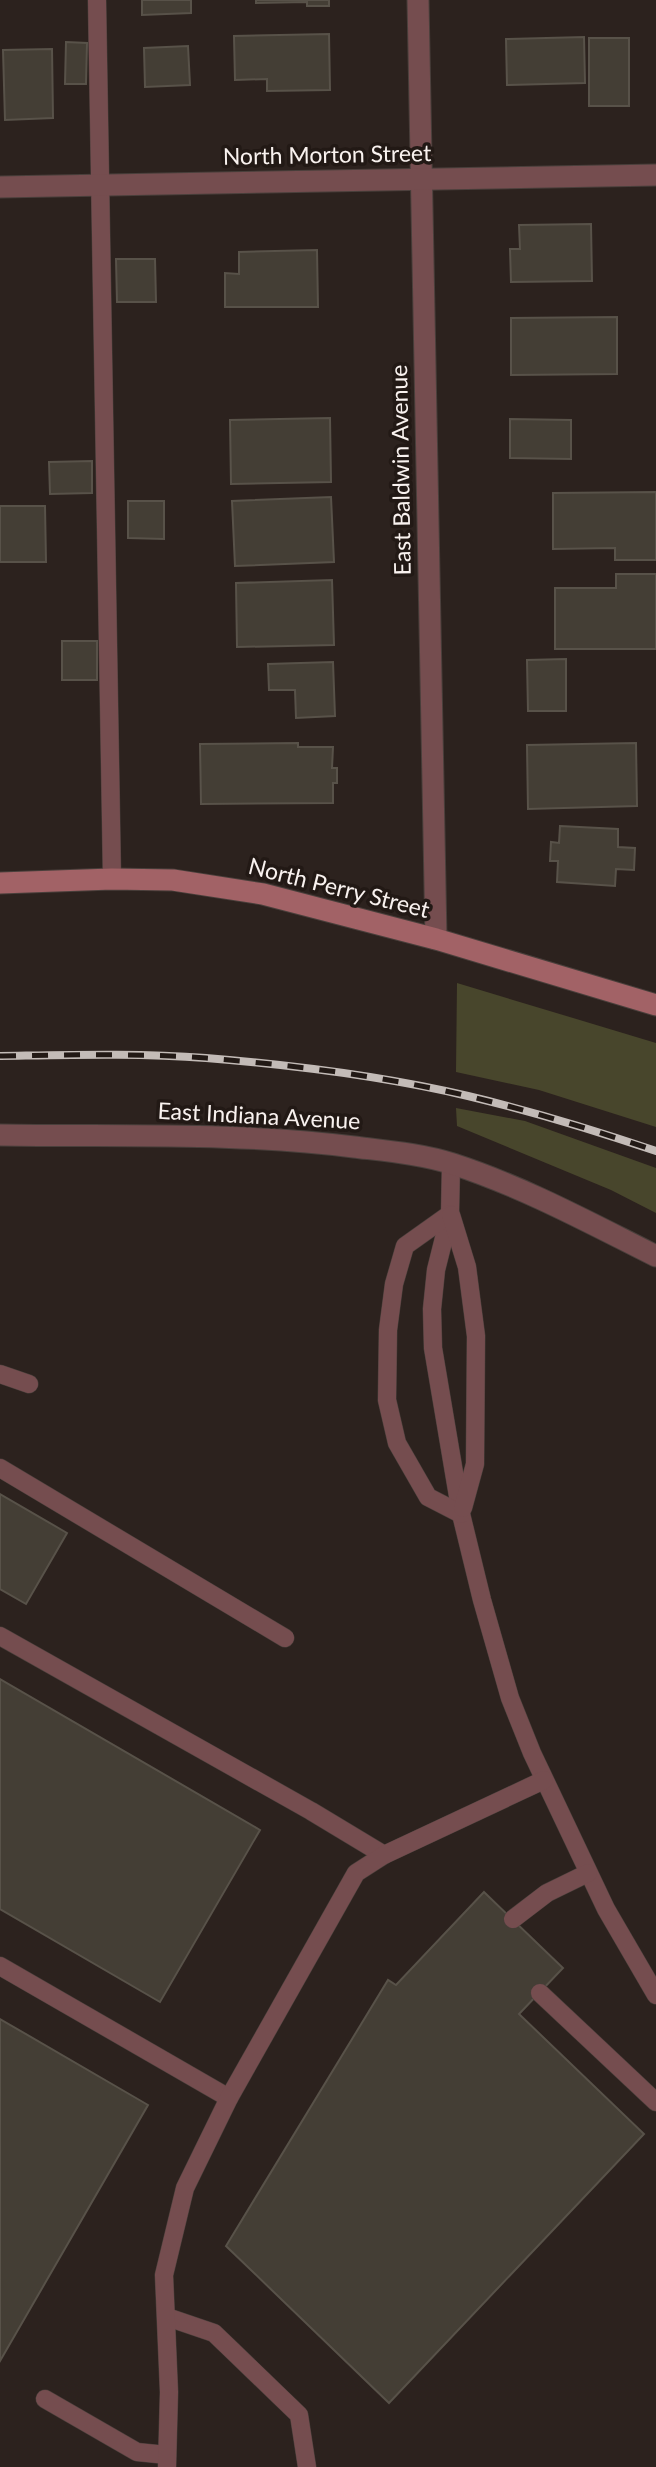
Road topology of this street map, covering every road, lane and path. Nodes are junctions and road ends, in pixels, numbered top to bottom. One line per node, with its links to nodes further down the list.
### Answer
1 (97, 0): 5 (lane)
2 (418, 0): 4 (street, East Baldwin Avenue)
3 (656, 174): 4 (street, North Morton Street)
4 (422, 179): 5 (street, North Morton Street); 9 (street, East Baldwin Avenue)
5 (101, 186): 6 (street, North Morton Street); 7 (lane)
6 (0, 187)
7 (112, 879): 8 (main road, North Perry Street); 9 (main road, North Perry Street)
8 (0, 883)
9 (436, 939): 10 (main road, North Perry Street)
10 (656, 1004)
11 (0, 1135): 12 (street, East Indiana Avenue)
12 (451, 1164): 13 (lane); 14 (street, East Indiana Avenue)
13 (450, 1214): 18 (lane); 18 (lane); 18 (lane)
14 (656, 1256)
15 (0, 1374): 16 (lane)
16 (29, 1384)
17 (0, 1468): 20 (lane)
18 (461, 1514): 21 (lane)
19 (0, 1636): 22 (lane)
20 (285, 1638)
21 (544, 1780): 22 (lane); 23 (lane)
22 (384, 1855): 28 (lane)
23 (588, 1873): 24 (lane); 27 (lane)
24 (513, 1919)
25 (0, 1966): 28 (lane)
26 (540, 1993): 29 (lane)
27 (656, 1995)
28 (229, 2098): 30 (lane)
29 (656, 2102)
30 (167, 2317): 32 (lane); 33 (lane)
31 (45, 2399): 32 (lane)
32 (167, 2461)
33 (307, 2467)

